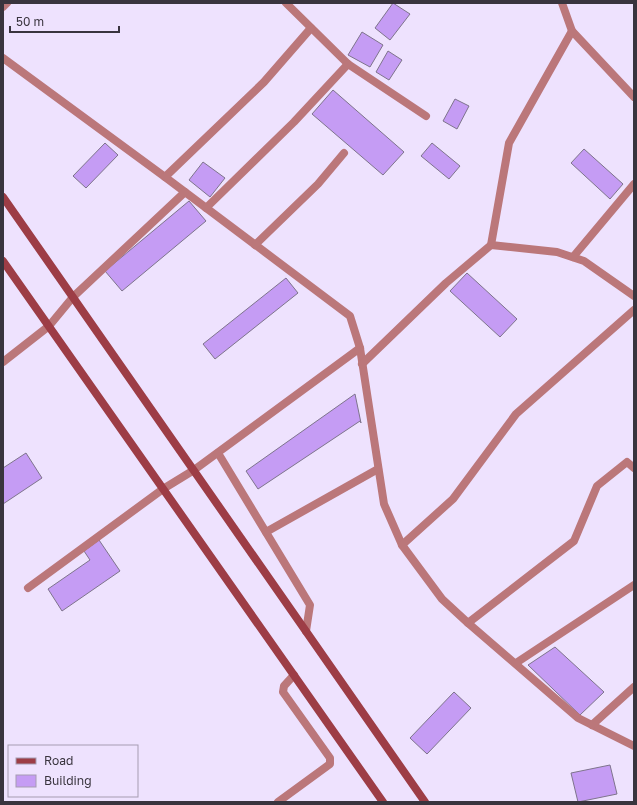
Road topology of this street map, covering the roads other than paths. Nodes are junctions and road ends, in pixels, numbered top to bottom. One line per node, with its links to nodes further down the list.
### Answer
1 (7, 3): 4 (street)
2 (286, 3): 5 (street)
3 (562, 3): 6 (street)
4 (3, 8)
5 (311, 28): 8 (street); 12 (street)
6 (572, 31): 9 (street); 18 (street)
7 (3, 58): 12 (street)
8 (348, 64): 10 (street); 16 (street)
9 (634, 97)
10 (426, 116)
11 (344, 153): 17 (street)
12 (165, 177): 14 (street)
13 (634, 184): 19 (street)
14 (185, 192): 16 (street); 22 (street)
15 (3, 197): 22 (main road)
16 (206, 208): 17 (street)
17 (255, 245): 25 (street)
18 (491, 245): 19 (street); 27 (street)
19 (573, 257): 21 (street)
20 (3, 261): 24 (main road)
21 (634, 296)
22 (73, 297): 24 (street); 31 (main road)
23 (634, 310): 34 (street)
24 (49, 326): 26 (street); 32 (main road)
25 (360, 348): 27 (street); 28 (street)
26 (3, 362)
27 (362, 364): 30 (street)
28 (218, 453): 31 (street); 33 (street)
29 (634, 468): 37 (street)
30 (378, 469): 33 (street); 34 (street)
31 (194, 470): 32 (street); 38 (main road)
32 (163, 489): 36 (street); 40 (main road)
33 (266, 532): 38 (street)
34 (402, 545): 37 (street)
35 (634, 585): 39 (street)
36 (28, 588)
37 (468, 623): 39 (street)
38 (306, 631): 46 (main road)
39 (516, 664): 42 (street)
40 (294, 675): 44 (street); 45 (main road)
41 (634, 687): 42 (street)
42 (592, 725): 43 (street)
43 (634, 746)
44 (278, 802)
45 (383, 802)
46 (425, 802)

